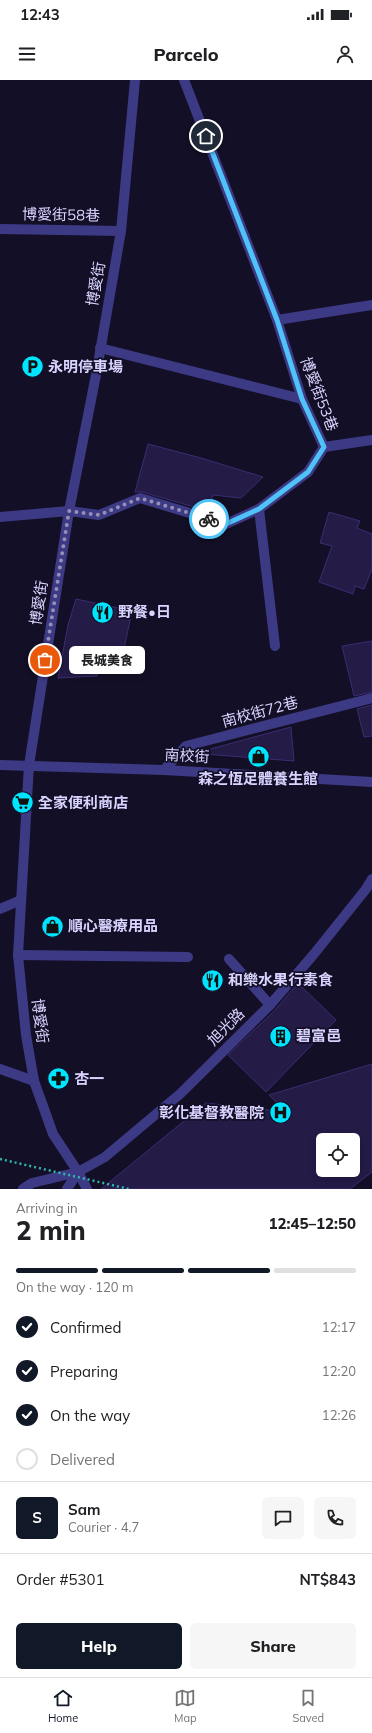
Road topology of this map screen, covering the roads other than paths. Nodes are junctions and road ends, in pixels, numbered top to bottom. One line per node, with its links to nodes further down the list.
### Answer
1 (135, 80): 4 (street, 博愛街)
2 (184, 80): 6 (street, 博愛街53巷)
3 (0, 229): 4 (street, 博愛街58巷)
4 (121, 231): 7 (street, 博愛街)
5 (372, 305): 6 (street)
6 (277, 320): 8 (street, 博愛街53巷)
7 (100, 348): 8 (street); 12 (street, 博愛街)
8 (302, 399): 10 (street, 博愛街53巷)
9 (372, 440): 10 (street)
10 (324, 447): 11 (street, 博愛街53巷)
11 (259, 509): 12 (street, 博愛街53巷); 14 (street)
12 (69, 511): 13 (street, 博愛街53巷); 17 (street, 博愛街)
13 (0, 517)
14 (275, 646)
15 (372, 698): 18 (street, 南校街72巷)
16 (0, 765): 17 (street, 南校街)
17 (28, 765): 18 (street, 南校街); 21 (street, 博愛街)
18 (164, 770): 19 (street, 南校街)
19 (372, 782)
20 (372, 879): 26 (street, 旭光路)
21 (21, 900): 22 (street); 23 (street, 博愛街)
22 (0, 909)
23 (18, 955): 24 (street); 28 (street, 博愛街)
24 (188, 957)
25 (230, 959): 26 (street)
26 (270, 1005): 29 (street, 旭光路)
27 (0, 1069): 28 (street)
28 (34, 1081): 29 (street, 博愛街)
29 (78, 1172): 30 (street, 旭光路); 31 (street, 旭光路); 32 (street, 博愛街)
30 (24, 1189)
31 (67, 1189)
32 (87, 1189)

